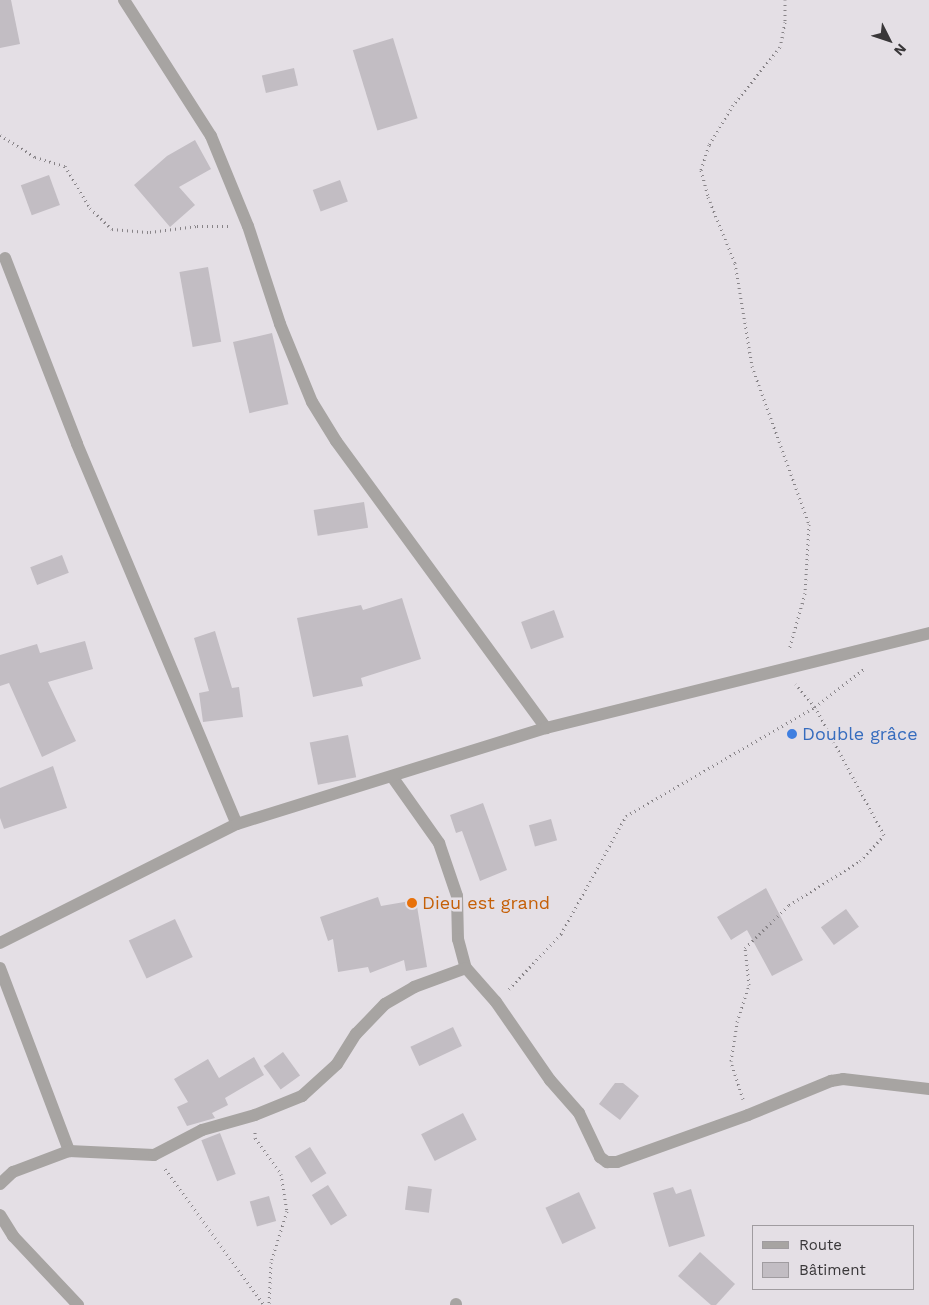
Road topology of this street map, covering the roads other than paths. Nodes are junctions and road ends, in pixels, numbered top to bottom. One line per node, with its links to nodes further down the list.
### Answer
1 (124, 0): 4 (street)
2 (5, 258): 6 (street)
3 (929, 633): 4 (street)
4 (546, 728): 5 (street)
5 (392, 778): 6 (street); 9 (street)
6 (237, 824): 7 (street)
7 (0, 942)
8 (0, 968): 11 (street)
9 (466, 968): 10 (street); 11 (street)
10 (929, 1089)
11 (69, 1151): 12 (street)
12 (0, 1184)
13 (0, 1214): 14 (street)
14 (78, 1305)

